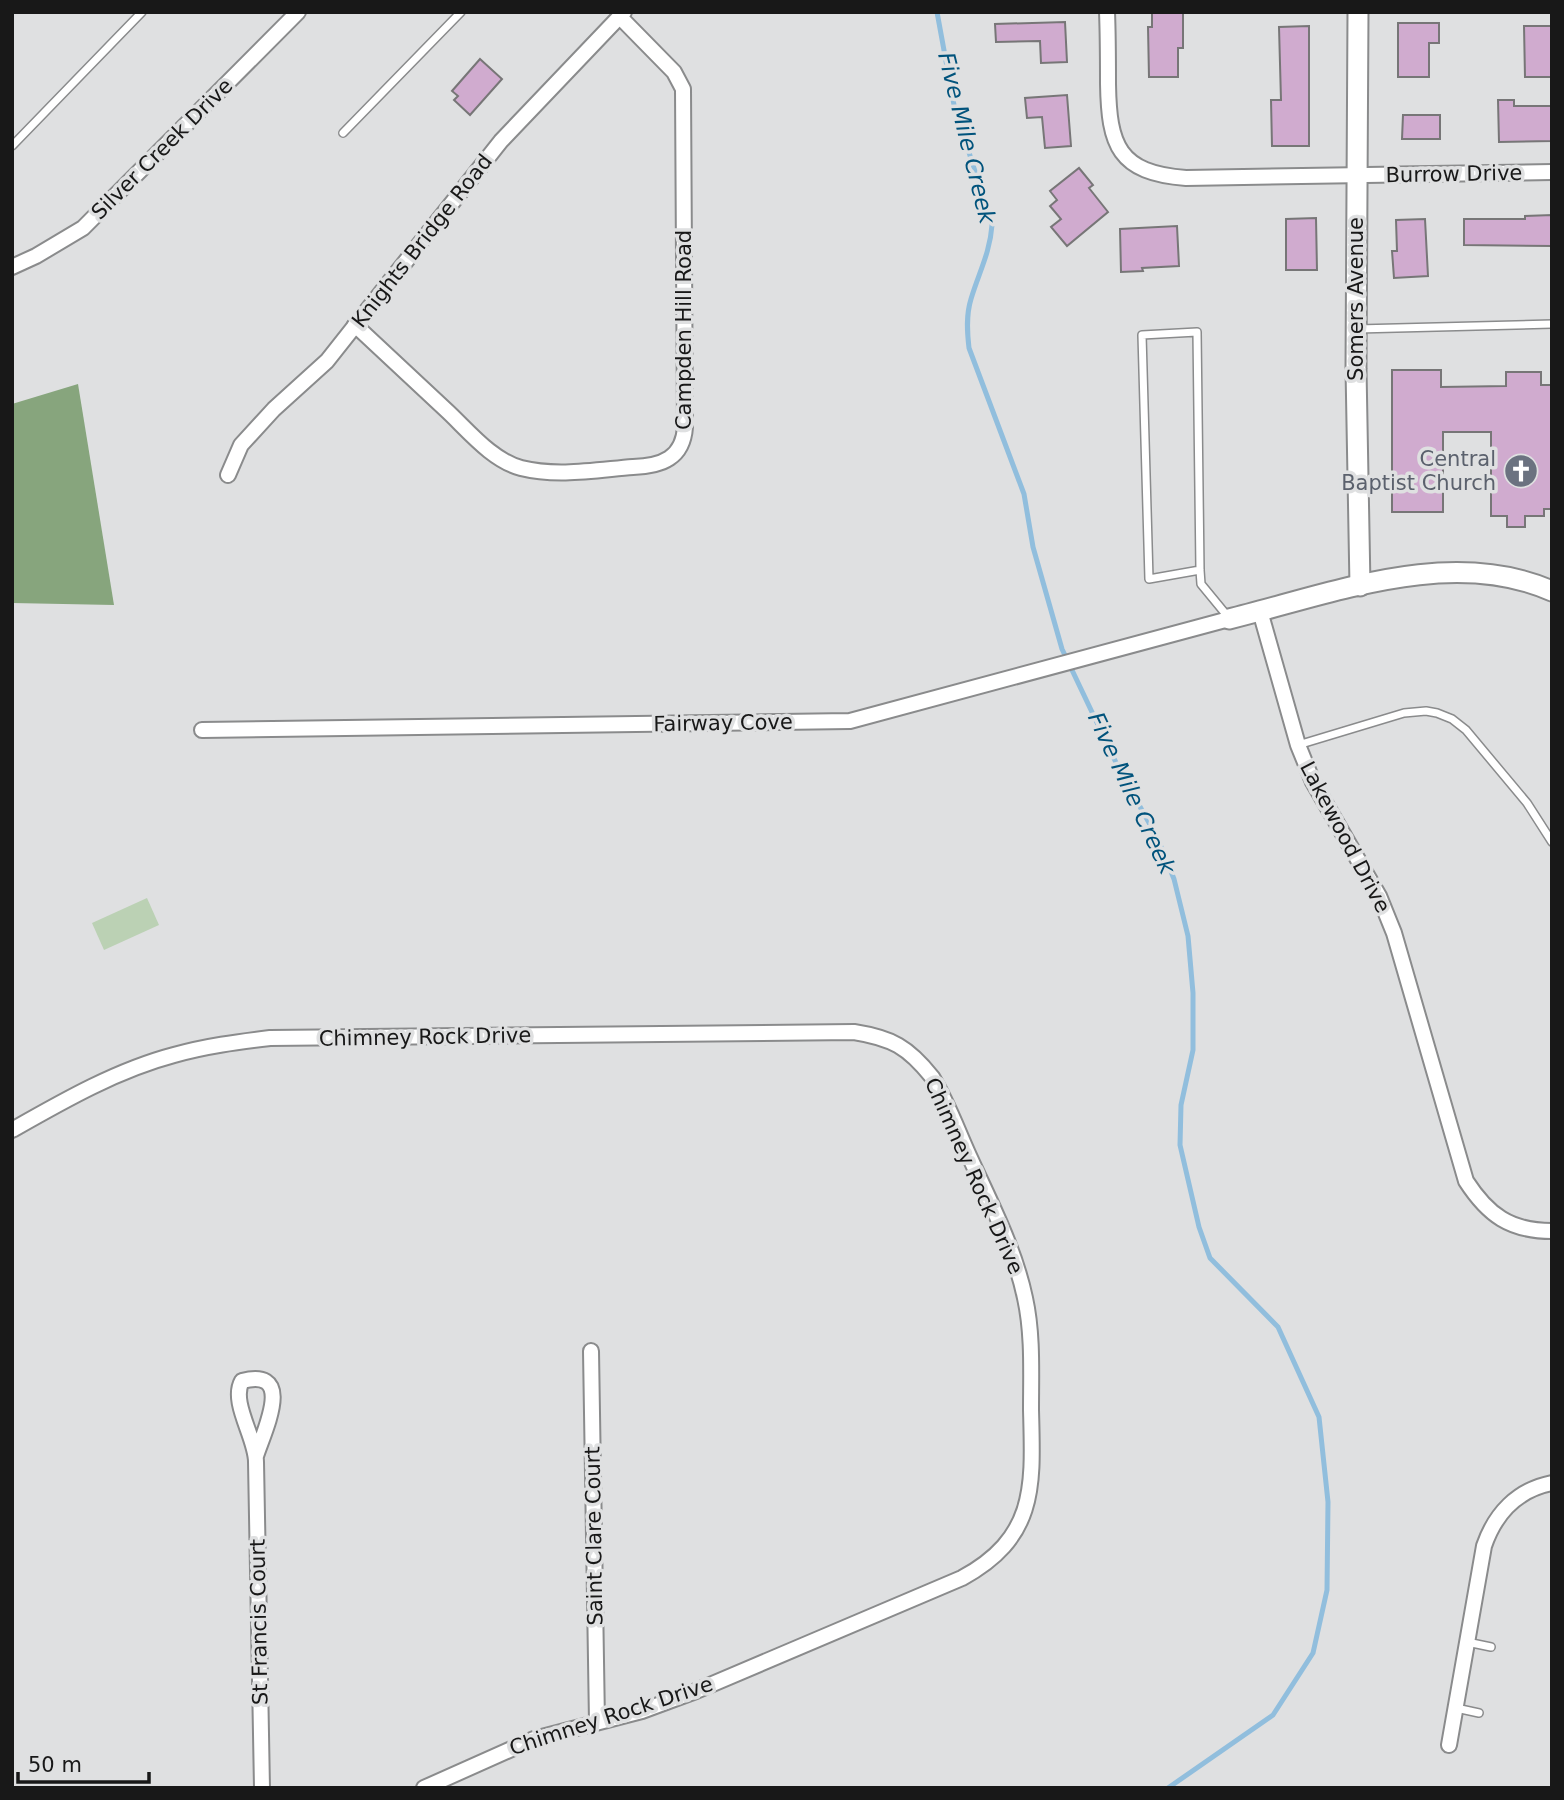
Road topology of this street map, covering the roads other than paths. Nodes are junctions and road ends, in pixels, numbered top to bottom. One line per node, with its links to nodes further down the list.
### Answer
1 (142, 12): 8 (lane)
2 (298, 12): 11 (street, Silver Creek Drive)
3 (461, 12): 7 (lane)
4 (1107, 12): 10 (street, Burrow Drive)
5 (1357, 12): 10 (street, Somers Avenue)
6 (622, 15): 13 (street, Knights Bridge Road); 13 (street, Campden Hill Road)
7 (343, 133)
8 (12, 146)
9 (1552, 172): 10 (street, Burrow Drive)
10 (1356, 175): 14 (street, Somers Avenue)
11 (12, 267)
12 (1552, 324): 14 (lane)
13 (355, 325): 15 (street, Knights Bridge Road)
14 (1356, 329): 17 (street, Somers Avenue)
15 (228, 475)
16 (1200, 570): 16 (lane); 20 (lane)
17 (1360, 586): 18 (street); 19 (street)
18 (1552, 591)
19 (1260, 611): 20 (street); 22 (street, Lakewood Drive)
20 (1229, 619): 21 (street, Fairway Cove)
21 (202, 730)
22 (1298, 745): 23 (lane); 25 (street, Lakewood Drive)
23 (1552, 842)
24 (12, 1130): 33 (street, Chimney Rock Drive)
25 (1552, 1231)
26 (591, 1350): 33 (street, Saint Clare Court)
27 (256, 1456): 27 (street); 35 (street, St Francis Court)
28 (1552, 1483): 29 (street)
29 (1467, 1642): 30 (lane); 31 (street)
30 (1491, 1647)
31 (1456, 1708): 32 (lane); 34 (street)
32 (1479, 1713)
33 (597, 1722): 36 (street, Chimney Rock Drive)
34 (1450, 1745)
35 (262, 1788)
36 (424, 1788)

